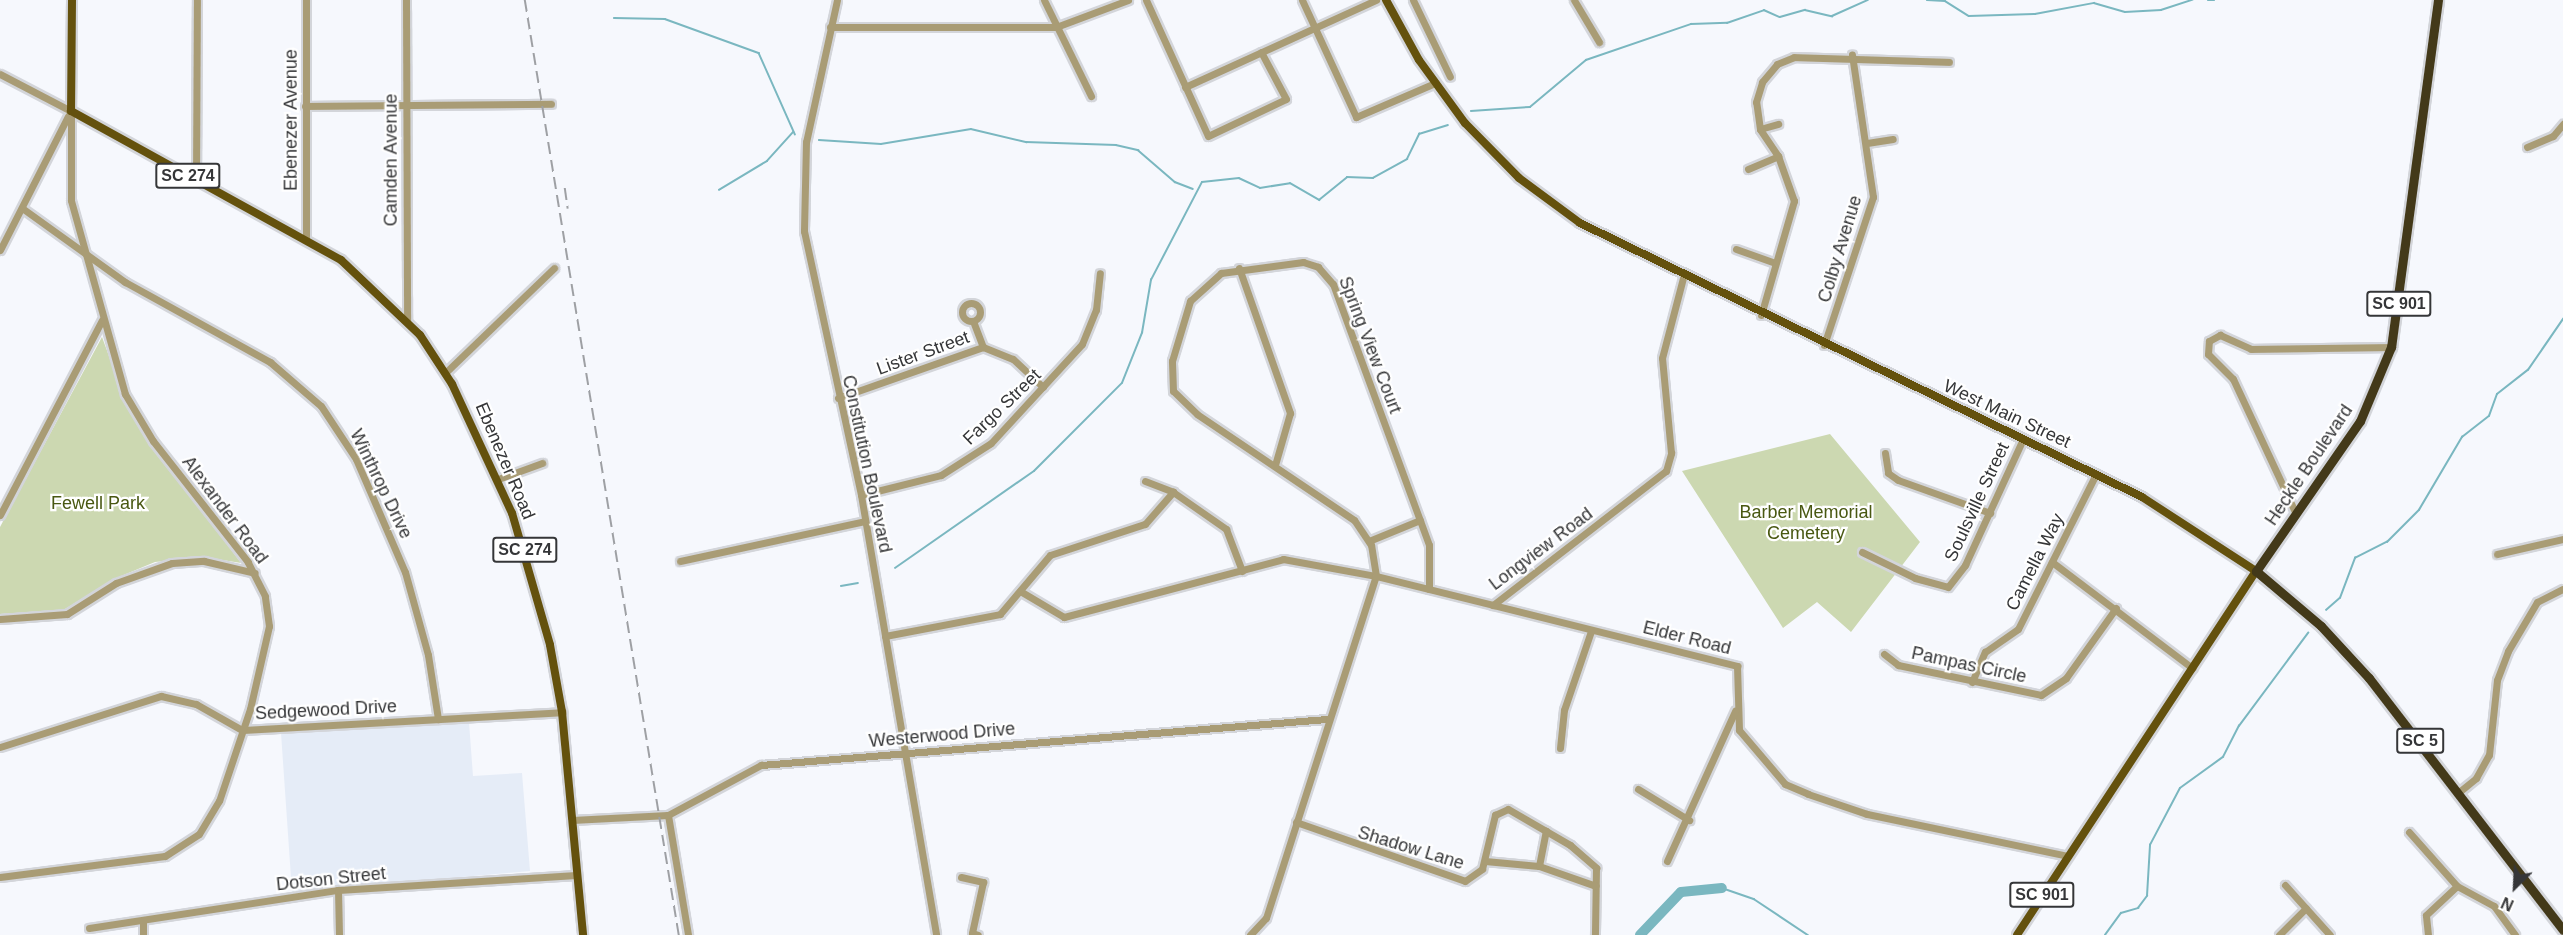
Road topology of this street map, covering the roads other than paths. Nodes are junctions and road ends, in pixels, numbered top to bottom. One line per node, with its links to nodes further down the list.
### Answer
1 (72, 0): 30 (main road)
2 (197, 0): 39 (street)
3 (306, 0): 28 (street, Ebenezer Avenue)
4 (406, 0): 29 (street, Camden Avenue)
5 (837, 0): 15 (street, Constitution Boulevard)
6 (1044, 0): 16 (street)
7 (1128, 0): 16 (street)
8 (1146, 0): 25 (street)
9 (1302, 0): 17 (street)
10 (1376, 0): 17 (street)
11 (1386, 0): 24 (main road, West Main Street)
12 (1413, 0): 23 (street)
13 (1574, 0): 18 (street)
14 (2438, 0): 56 (highway, Heckle Boulevard / SC 901)
15 (830, 27): 16 (street); 59 (street, Constitution Boulevard)
16 (1056, 27): 26 (street)
17 (1315, 28): 19 (street); 24 (street)
18 (1599, 42)
19 (1261, 52): 25 (street); 25 (street)
20 (1852, 55): 21 (street); 33 (street); 35 (street, Colby Avenue)
21 (1949, 62)
22 (0, 74): 30 (street)
23 (1450, 77)
24 (1435, 83): 49 (main road, West Main Street)
25 (1185, 87)
26 (1090, 96)
27 (551, 104): 29 (street)
28 (305, 106): 29 (street); 41 (street, Ebenezer Avenue)
29 (406, 106): 52 (street, Camden Avenue)
30 (71, 111): 39 (main road, SC 274); 40 (street); 42 (street, Alexander Road)
31 (1778, 124): 33 (street)
32 (2563, 124): 36 (street)
33 (1761, 129): 37 (street)
34 (1893, 138): 35 (street)
35 (1867, 143): 54 (street, Colby Avenue)
36 (2527, 147)
37 (1778, 156): 38 (street); 45 (street)
38 (1748, 169)
39 (196, 180): 41 (main road, SC 274)
40 (22, 208): 42 (street, Winthrop Drive); 44 (street)
41 (306, 240): 52 (main road, Ebenezer Road / SC 274)
42 (86, 249): 51 (street, Alexander Road); 97 (street, Winthrop Drive)
43 (1736, 249): 45 (street)
44 (0, 250)
45 (1775, 264): 50 (street)
46 (554, 268): 57 (street)
47 (1239, 268): 63 (street); 63 (street, Spring View Court); 72 (street, Spring View Court)
48 (1100, 273): 58 (street, Fargo Street)
49 (1683, 278): 50 (main road, West Main Street); 87 (street, Longview Road)
50 (1761, 315): 54 (main road, West Main Street)
51 (102, 320): 71 (street); 82 (street, Alexander Road)
52 (407, 320): 57 (main road, Ebenezer Road / SC 274)
53 (974, 321): 55 (street)
54 (1824, 345): 60 (main road, West Main Street)
55 (983, 347): 58 (street, Lister Street); 59 (street, Lister Street)
56 (2391, 347): 70 (highway, Heckle Boulevard / SC 901); 70 (street)
57 (446, 372): 65 (main road, Ebenezer Road / SC 274)
58 (1043, 387): 68 (street, Fargo Street)
59 (838, 398): 68 (street, Constitution Boulevard)
60 (2023, 439): 64 (main road, West Main Street); 69 (street, Soulsville Street)
61 (1885, 453): 69 (street)
62 (542, 463): 65 (street)
63 (1275, 465): 75 (street, Spring View Court)
64 (2096, 474): 79 (street, Camella Way); 81 (main road, West Main Street)
65 (498, 479): 96 (main road, Ebenezer Road / SC 274)
66 (1145, 481): 67 (street)
67 (1173, 492): 80 (street); 86 (street)
68 (861, 495): 73 (street, Constitution Boulevard)
69 (1990, 513): 76 (street, Soulsville Street)
70 (2296, 514): 81 (highway, Heckle Boulevard / SC 901)
71 (0, 515)
72 (1420, 520): 75 (street); 85 (street, Spring View Court)
73 (866, 521): 78 (street); 91 (street, Constitution Boulevard)
74 (2563, 539): 77 (street)
75 (1369, 541): 83 (street, Spring View Court)
76 (1862, 552)
77 (2497, 554)
78 (680, 561)
79 (2052, 562): 88 (street); 94 (street, Camella Way)
80 (1242, 571): 83 (street); 86 (street)
81 (2256, 571): 93 (main road, Heckle Boulevard / SC 901); 104 (highway, West Main Street / SC 5)
82 (255, 573): 89 (street); 99 (street, Alexander Road)
83 (1376, 576): 85 (street, Longview Road); 98 (street)
84 (2563, 588): 104 (street)
85 (1429, 589): 87 (street, Longview Road)
86 (1020, 591): 91 (street)
87 (1493, 605): 90 (street, Elder Road)
88 (2116, 608): 93 (street); 94 (street, Pampas Circle)
89 (0, 619)
90 (1591, 630): 95 (street, Elder Road); 101 (street)
91 (885, 636): 102 (street, Constitution Boulevard)
92 (1884, 654): 94 (street, Pampas Circle)
93 (2192, 668): 111 (main road, Heckle Boulevard / SC 901)
94 (1972, 682)
95 (1735, 711): 107 (street); 111 (street, Elder Road)
96 (562, 712): 97 (street, Sedgewood Drive); 106 (main road, Ebenezer Road / SC 274)
97 (438, 719): 99 (street, Sedgewood Drive)
98 (1327, 719): 102 (street, Westerwood Drive); 108 (street)
99 (242, 730): 100 (street, Sedgewood Drive); 116 (street, Alexander Road)
100 (0, 747)
101 (1560, 748)
102 (903, 753): 105 (street, Westerwood Drive); 130 (street, Constitution Boulevard)
103 (1638, 789): 107 (street)
104 (2458, 792): 125 (highway, West Main Street / SC 5)
105 (669, 815): 106 (street, Westerwood Drive); 129 (street)
106 (572, 820): 115 (main road, Ebenezer Road / SC 274)
107 (1689, 820): 113 (street)
108 (1296, 822): 112 (street, Shadow Lane); 132 (street)
109 (1546, 831): 112 (street, Shadow Lane); 114 (street); 119 (street, Shadow Lane)
110 (2409, 832): 120 (street)
111 (2068, 856): 134 (main road, SC 901)
112 (1485, 861): 114 (street)
113 (1667, 861)
114 (1539, 866): 119 (street)
115 (577, 875): 121 (street, Dotson Street); 128 (main road, Ebenezer Road / SC 274)
116 (0, 877)
117 (961, 877): 131 (street)
118 (2285, 885): 122 (street)
119 (1596, 886): 133 (street)
120 (2457, 886): 137 (street); 138 (street)
121 (338, 890): 123 (street, Dotson Street); 127 (street)
122 (2306, 908): 135 (street); 136 (street)
123 (143, 920): 124 (street, Dotson Street); 126 (street)
124 (89, 928)
125 (2563, 930)
126 (143, 935)
127 (339, 935)
128 (583, 935)
129 (688, 935)
130 (936, 935)
131 (978, 935)
132 (1250, 935)
133 (1595, 935)
134 (2017, 935)
135 (2279, 935)
136 (2330, 935)
137 (2428, 935)
138 (2515, 935)

